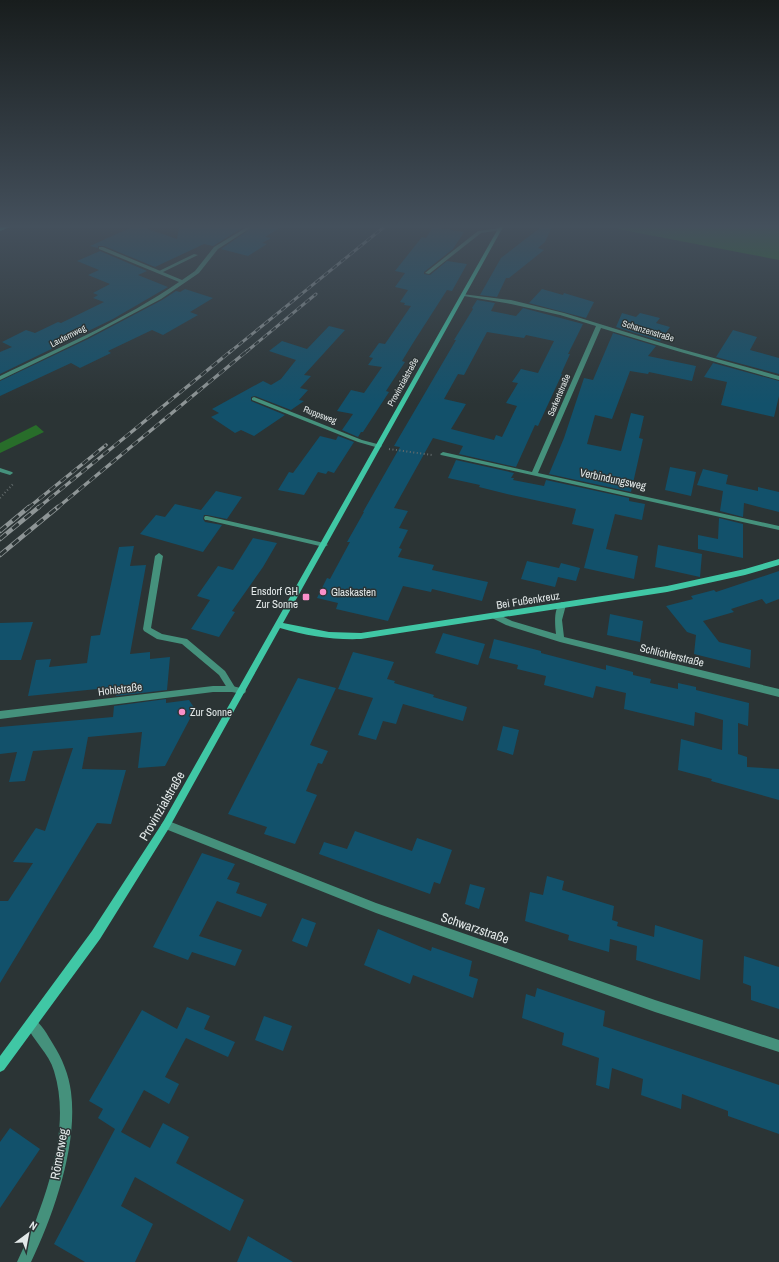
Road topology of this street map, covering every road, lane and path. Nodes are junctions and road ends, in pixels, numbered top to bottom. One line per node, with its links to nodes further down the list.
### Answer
1 (177, 286): 5 (street, Lauternweg)
2 (469, 286): 3 (street, Provinzialstraße)
3 (464, 295): 4 (street, Schanzenstraße); 8 (street, Provinzialstraße)
4 (599, 325): 6 (street, Schanzenstraße); 12 (street, Sarkertstraße)
5 (0, 378)
6 (779, 378)
7 (254, 399): 8 (street, Ruppsweg)
8 (379, 446): 9 (path); 16 (street, Provinzialstraße)
9 (443, 454): 12 (street, Verbindungsweg)
10 (0, 470): 11 (street)
11 (10, 473): 13 (path)
12 (535, 473): 15 (street, Verbindungsweg)
13 (0, 498)
14 (207, 518): 16 (street)
15 (779, 528)
16 (324, 545): 21 (street, Provinzialstraße)
17 (159, 556): 23 (street)
18 (779, 562): 19 (street, Bei Fußenkreuz)
19 (562, 605): 20 (street, Bei Fußenkreuz); 22 (street)
20 (495, 616): 21 (street, Bei Fußenkreuz); 22 (street, Schlichterstraße)
21 (279, 625): 23 (street, Provinzialstraße)
22 (560, 639): 24 (street, Schlichterstraße)
23 (237, 690): 25 (street, Hohlstraße); 26 (street, Provinzialstraße)
24 (779, 693)
25 (0, 715)
26 (166, 825): 27 (street, Provinzialstraße); 28 (street, Schwarzstraße)
27 (32, 1024): 29 (street, Provinzialstraße); 30 (street, Römerweg)
28 (779, 1046)
29 (0, 1066)
30 (27, 1261)

